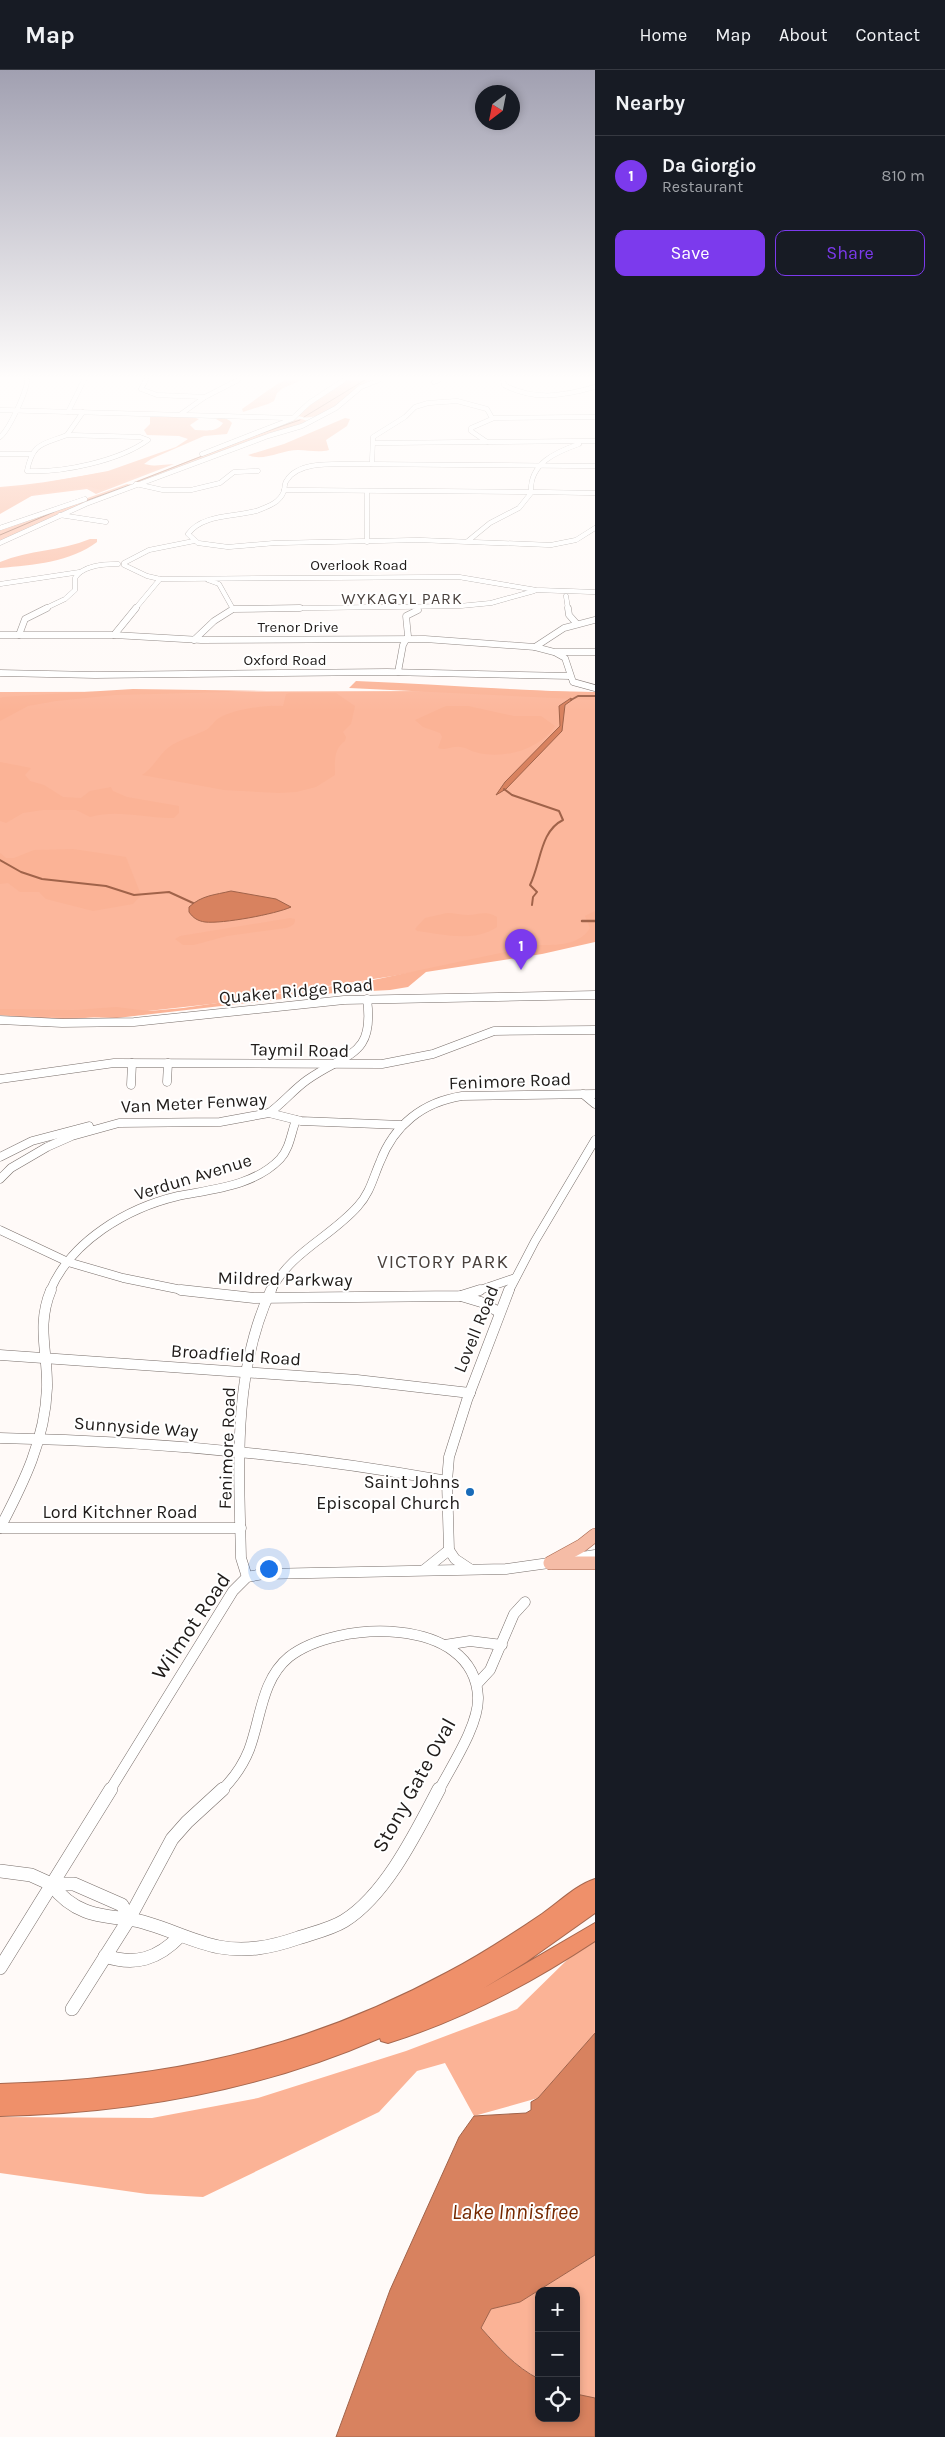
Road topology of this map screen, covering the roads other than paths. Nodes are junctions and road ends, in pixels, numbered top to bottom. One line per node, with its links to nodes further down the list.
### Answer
1 (105, 490): 10 (street)
2 (123, 490): 8 (street)
3 (284, 490): 15 (street)
4 (322, 490): 5 (street)
5 (367, 491): 6 (street); 16 (street)
6 (531, 492): 7 (street); 12 (street)
7 (595, 493)
8 (60, 515): 9 (street); 17 (street)
9 (106, 522)
10 (0, 528)
11 (595, 528): 14 (street)
12 (478, 536): 13 (street); 14 (street)
13 (468, 541): 14 (street); 16 (street)
14 (484, 541)
15 (194, 542): 18 (street); 19 (street)
16 (367, 542): 19 (street)
17 (0, 543)
18 (181, 544): 19 (street); 20 (street)
19 (205, 544)
20 (122, 564): 21 (street); 23 (street, Overlook Road)
21 (82, 571): 22 (street); 26 (street)
22 (54, 577): 26 (street); 27 (street)
23 (160, 578): 24 (street, Overlook Road); 47 (street)
24 (201, 578): 25 (street, Overlook Road); 28 (street)
25 (228, 578): 28 (street); 29 (street, Overlook Road)
26 (76, 582): 46 (street)
27 (0, 584)
28 (219, 584): 38 (street)
29 (512, 586): 30 (street, Overlook Road); 34 (street)
30 (536, 590): 31 (street, Overlook Road); 34 (street)
31 (557, 591): 32 (street, Overlook Road); 35 (street)
32 (573, 592): 33 (street, Overlook Road); 35 (street)
33 (595, 592)
34 (519, 595): 37 (street)
35 (566, 596): 40 (street)
36 (399, 607): 37 (street); 38 (street); 39 (street)
37 (425, 607): 39 (street)
38 (233, 609): 49 (street)
39 (409, 613): 48 (street)
40 (570, 618): 42 (street); 43 (street); 44 (street)
41 (595, 620): 42 (street)
42 (587, 621): 43 (street)
43 (576, 624): 44 (street)
44 (564, 628): 50 (street)
45 (0, 635): 46 (street, Trenor Drive)
46 (19, 635): 47 (street, Trenor Drive)
47 (114, 635): 49 (street, Trenor Drive)
48 (407, 639): 49 (street, Trenor Drive); 50 (street, Trenor Drive); 55 (street)
49 (194, 640)
50 (545, 647): 51 (street)
51 (554, 652): 52 (street); 54 (street)
52 (572, 652): 53 (street); 54 (street)
53 (595, 652)
54 (565, 658): 57 (street)
55 (398, 672): 56 (street, Oxford Road); 57 (street, Oxford Road)
56 (0, 673)
57 (570, 676): 58 (street, Oxford Road)
58 (595, 688)
59 (595, 995): 60 (street, Quaker Ridge Road)
60 (367, 999): 61 (street, Quaker Ridge Road); 65 (street)
61 (0, 1020)
62 (595, 1030): 65 (street, Taymil Road)
63 (132, 1063): 64 (street, Taymil Road); 66 (street, Taymil Road); 68 (street)
64 (168, 1063): 65 (street, Taymil Road); 67 (street)
65 (333, 1065): 72 (street)
66 (0, 1078)
67 (167, 1082)
68 (131, 1084)
69 (583, 1094): 70 (street, Fenimore Road); 71 (street); 75 (street, Fenimore Road)
70 (595, 1094)
71 (595, 1104)
72 (269, 1113): 73 (street, Van Meter Fenway); 74 (street, Van Meter Fenway)
73 (296, 1120): 75 (street, Van Meter Fenway); 80 (street, Verdun Avenue)
74 (119, 1123): 77 (street); 78 (street, Van Meter Fenway)
75 (402, 1125): 83 (street, Fenimore Road)
76 (595, 1140): 81 (street, Lovell Road)
77 (0, 1157)
78 (0, 1179)
79 (0, 1230): 80 (street, Mildred Parkway)
80 (68, 1262): 83 (street, Mildred Parkway); 86 (street, Verdun Avenue)
81 (515, 1278): 82 (street, Mildred Parkway); 84 (street, Lovell Road)
82 (461, 1296): 83 (street, Mildred Parkway); 84 (street, Mildred Parkway)
83 (267, 1298): 87 (street, Fenimore Road)
84 (499, 1312): 88 (street, Lovell Road)
85 (0, 1355): 86 (street, Broadfield Road)
86 (46, 1359): 87 (street, Broadfield Road); 90 (street, Verdun Avenue)
87 (246, 1372): 88 (street, Broadfield Road); 91 (street, Fenimore Road)
88 (470, 1393): 92 (street, Lovell Road)
89 (0, 1438): 90 (street, Sunnyside Way)
90 (40, 1438): 91 (street, Sunnyside Way); 93 (street, Verdun Avenue)
91 (241, 1451): 92 (street, Sunnyside Way); 94 (street, Fenimore Road)
92 (447, 1481): 96 (street, Lovell Road)
93 (0, 1528): 94 (street, Lord Kitchner Road)
94 (240, 1528): 102 (street, Fenimore Road)
95 (595, 1535): 98 (main road)
96 (449, 1550): 100 (street); 101 (street)
97 (595, 1555): 98 (street, Wilmot Road)
98 (550, 1563): 99 (main road); 100 (street, Wilmot Road)
99 (595, 1563)
100 (470, 1569): 101 (street, Wilmot Road)
101 (424, 1570): 102 (street, Wilmot Road)
102 (247, 1577): 108 (street, Wilmot Road)
103 (525, 1602): 105 (street)
104 (445, 1645): 105 (street); 106 (street); 111 (street)
105 (502, 1645): 106 (street)
106 (477, 1684): 113 (street, Stony Gate Oval)
107 (0, 1871): 108 (street)
108 (52, 1884): 111 (street, Stony Gate Oval); 111 (street, Stony Gate Oval); 115 (street, Wilmot Road)
109 (595, 1886): 118 (highway)
110 (595, 1903): 117 (highway)
111 (129, 1918): 113 (street, Stony Gate Oval); 114 (street)
112 (595, 1930): 117 (highway)
113 (180, 1936): 114 (street)
114 (105, 1956): 116 (street)
115 (0, 1968)
116 (72, 2009)
117 (313, 2056): 119 (highway)
118 (0, 2093)
119 (0, 2107)

